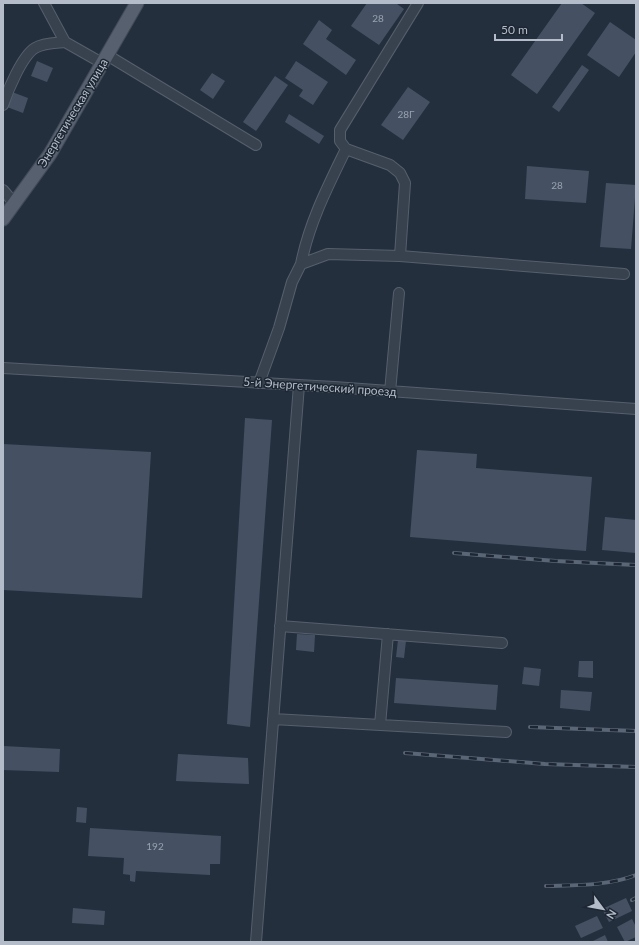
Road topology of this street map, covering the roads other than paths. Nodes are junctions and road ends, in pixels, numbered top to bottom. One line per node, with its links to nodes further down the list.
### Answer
1 (44, 3): 4 (street)
2 (137, 3): 5 (main road, Энергетическая улица)
3 (418, 3): 8 (street)
4 (65, 42): 5 (street); 6 (street)
5 (104, 59): 7 (street); 10 (main road, Энергетическая улица)
6 (3, 104)
7 (256, 145)
8 (346, 149): 12 (street); 13 (street)
9 (3, 190): 10 (street)
10 (14, 203): 11 (main road, Энергетическая улица)
11 (3, 219)
12 (400, 256): 13 (street); 14 (street)
13 (301, 264): 17 (street)
14 (624, 274)
15 (398, 293): 19 (street)
16 (3, 368): 17 (street, 5-й Энергетический проезд)
17 (258, 383): 18 (street, 5-й Энергетический проезд)
18 (299, 385): 19 (street, 5-й Энергетический проезд); 21 (street)
19 (390, 392): 20 (street, 5-й Энергетический проезд)
20 (636, 410)
21 (280, 626): 22 (street); 24 (street)
22 (388, 634): 23 (street); 25 (street)
23 (502, 642)
24 (273, 719): 25 (street); 27 (street)
25 (380, 725): 26 (street)
26 (506, 732)
27 (256, 942)

